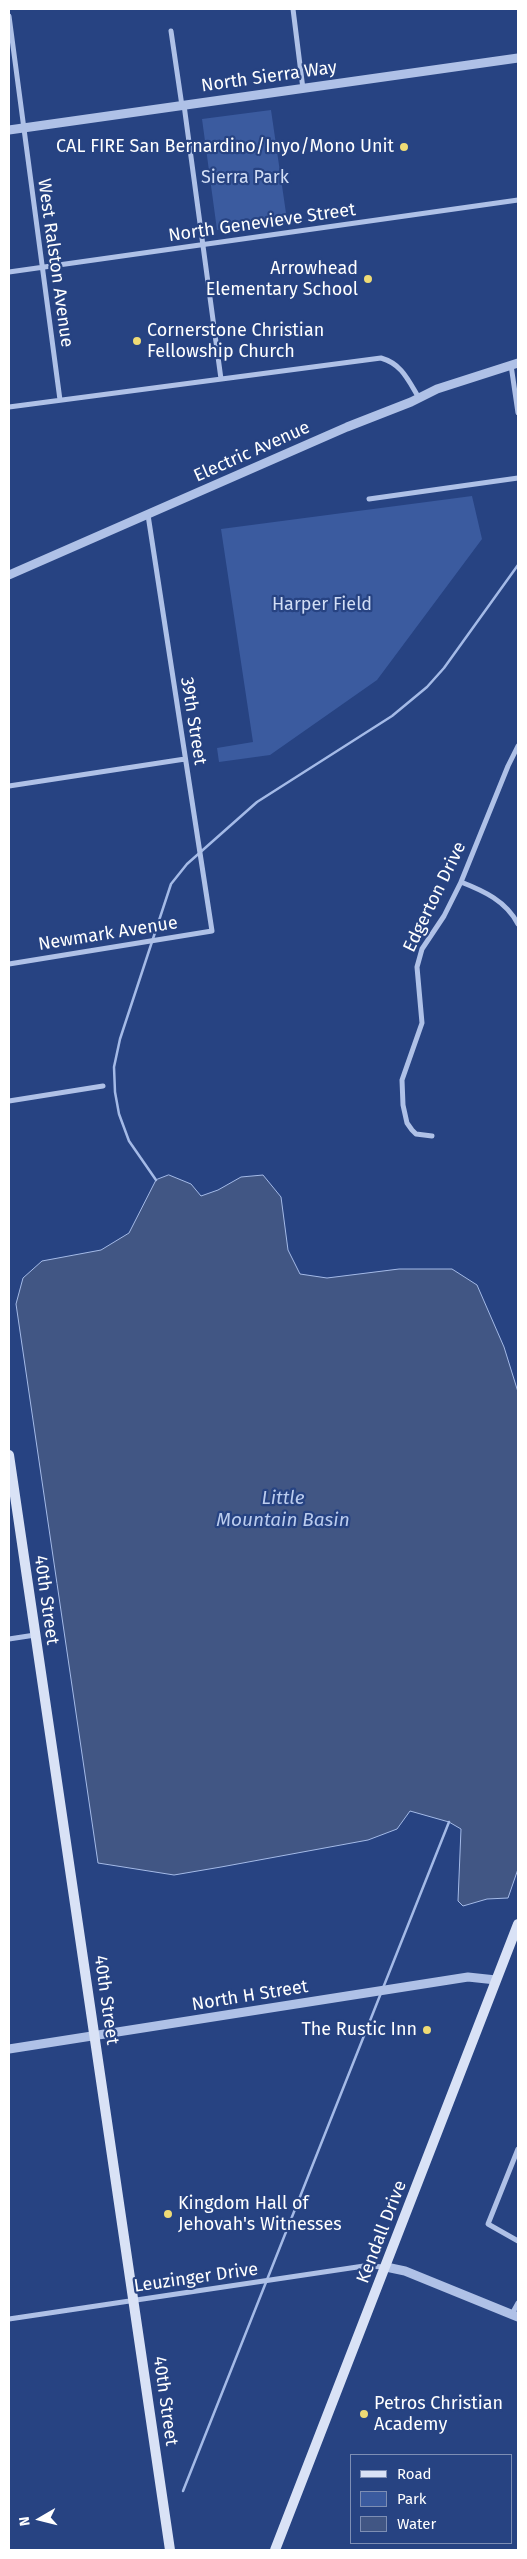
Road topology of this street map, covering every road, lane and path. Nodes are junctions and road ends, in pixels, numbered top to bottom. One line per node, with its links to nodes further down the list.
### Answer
1 (293, 9): 5 (street)
2 (9, 16): 7 (street, West Ralston Avenue)
3 (171, 30): 6 (street)
4 (518, 58): 5 (street, North Sierra Way)
5 (303, 88): 6 (street, North Sierra Way)
6 (183, 106): 7 (street, North Sierra Way); 10 (street)
7 (24, 128): 8 (street, North Sierra Way); 11 (street, West Ralston Avenue)
8 (9, 130)
9 (518, 200): 10 (street, North Genevieve Street)
10 (203, 245): 11 (street, North Genevieve Street); 14 (street)
11 (42, 268): 12 (street, North Genevieve Street); 16 (street, West Ralston Avenue)
12 (9, 272)
13 (516, 363): 15 (street, Electric Avenue); 18 (street)
14 (221, 380): 15 (street); 16 (street)
15 (419, 398): 21 (street, Electric Avenue)
16 (60, 400): 17 (street)
17 (9, 407)
18 (518, 413)
19 (518, 478): 20 (street)
20 (369, 499)
21 (148, 515): 22 (street, Electric Avenue); 24 (street, 39th Street)
22 (9, 576)
23 (518, 746): 26 (street, Edgerton Drive)
24 (185, 759): 25 (street); 28 (street, 39th Street)
25 (9, 786)
26 (462, 882): 27 (street); 32 (street, Edgerton Drive)
27 (518, 924)
28 (212, 931): 29 (street, Newmark Avenue)
29 (9, 964)
30 (103, 1086): 31 (street)
31 (9, 1101)
32 (432, 1136)
33 (9, 1455): 34 (main road, 40th Street)
34 (12, 1502): 35 (main road, 40th Street)
35 (35, 1635): 36 (street); 39 (main road, 40th Street)
36 (9, 1639)
37 (518, 1924): 38 (main road, Kendall Drive)
38 (496, 1980): 39 (street, North H Street); 43 (main road, Kendall Drive)
39 (95, 2037): 40 (street, North H Street); 44 (main road, 40th Street)
40 (9, 2049)
41 (518, 2149): 42 (street)
42 (518, 2241)
43 (386, 2267): 44 (street, Leuzinger Drive); 46 (street); 49 (main road, Kendall Drive)
44 (134, 2300): 47 (street, Leuzinger Drive); 48 (main road, 40th Street)
45 (518, 2302): 46 (street)
46 (515, 2316)
47 (9, 2318)
48 (170, 2550)
49 (275, 2550)

